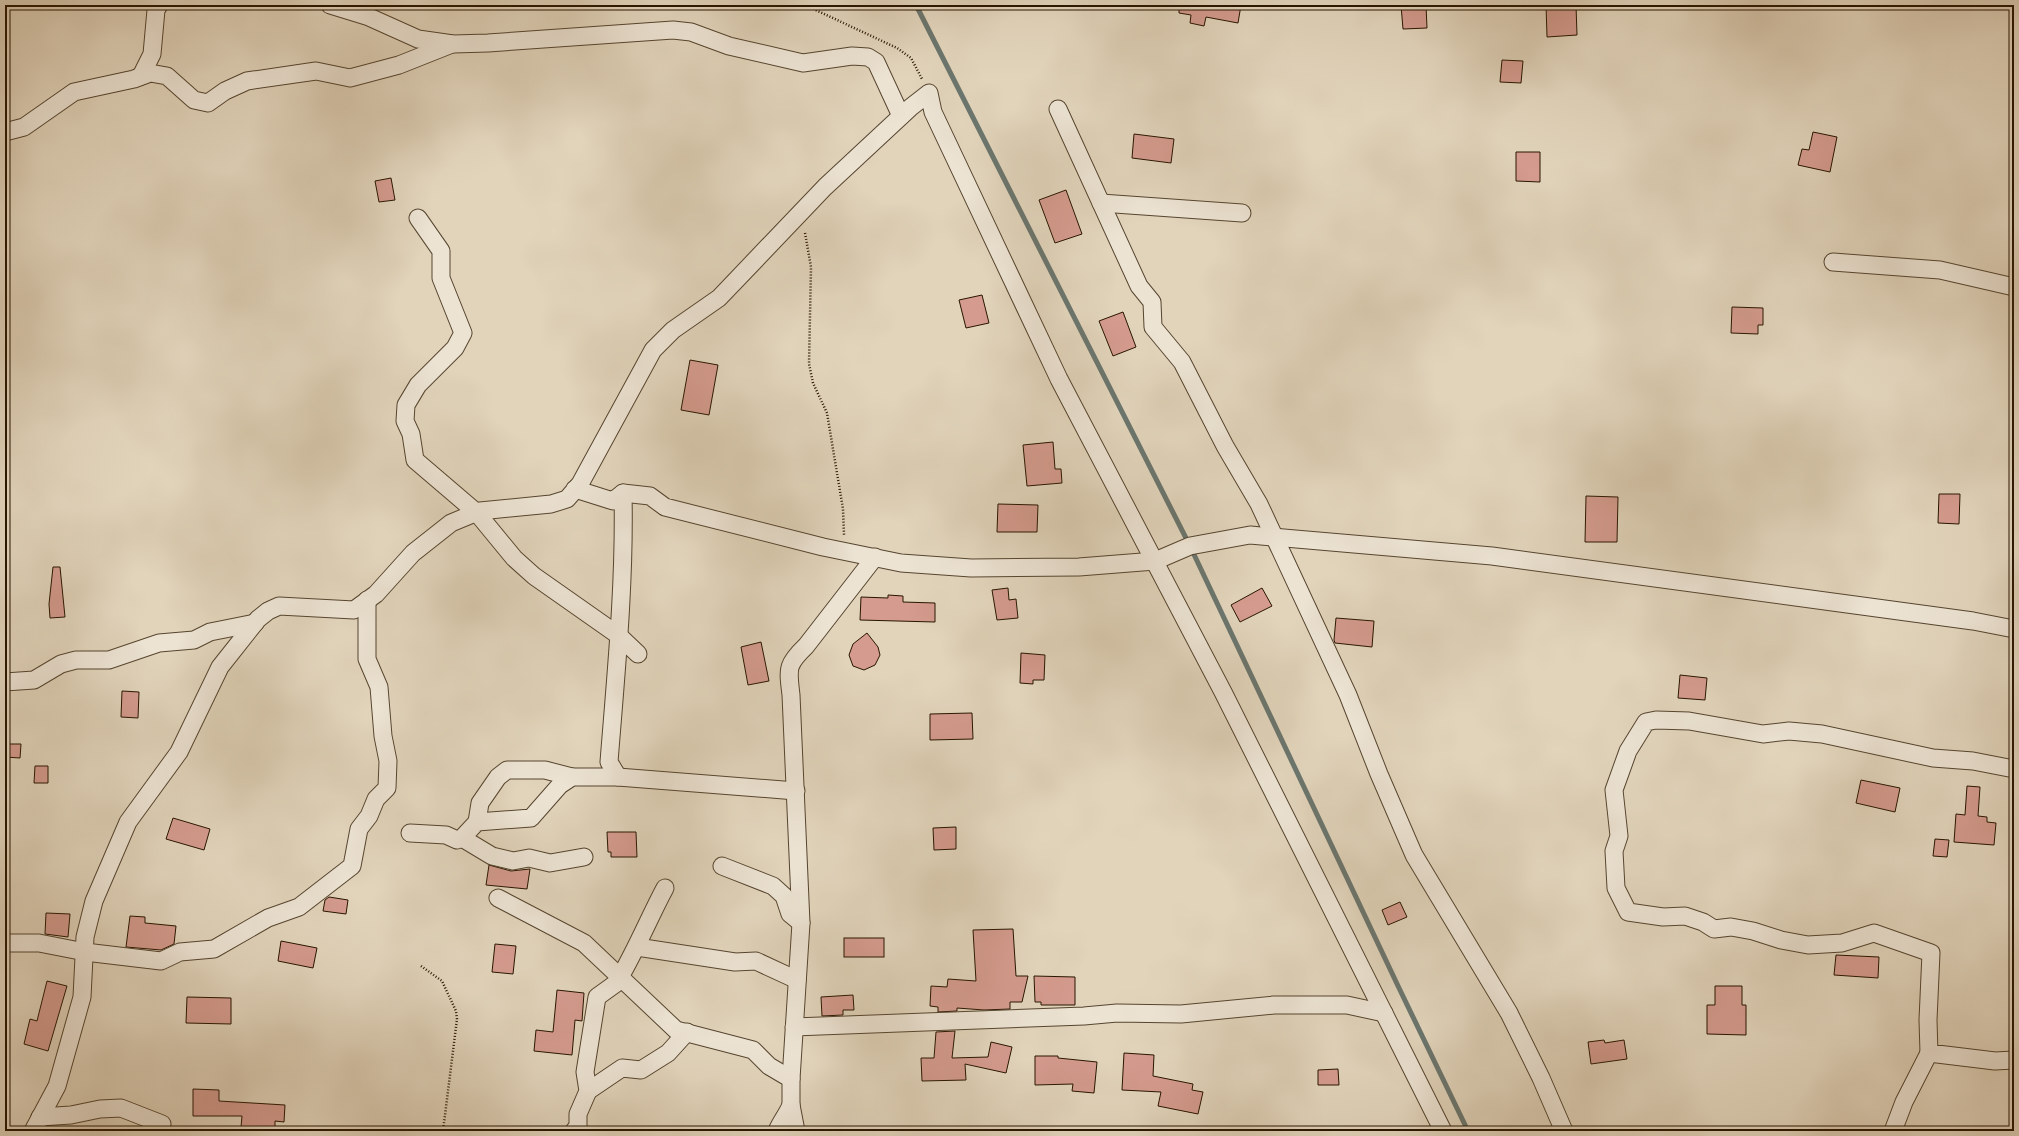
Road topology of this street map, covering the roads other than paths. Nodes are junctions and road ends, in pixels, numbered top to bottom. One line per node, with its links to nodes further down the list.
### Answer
1 (159, 5): 4 (street)
2 (330, 5): 3 (street)
3 (453, 44): 4 (street); 6 (street)
4 (141, 76): 7 (street)
5 (1058, 109): 8 (street)
6 (901, 116): 13 (street); 18 (street)
7 (5, 132)
8 (1101, 203): 9 (street); 16 (street)
9 (1242, 213)
10 (418, 218): 15 (street)
11 (1833, 262): 12 (street)
12 (2014, 287)
13 (575, 489): 14 (street); 15 (street)
14 (623, 493): 17 (street); 22 (street)
15 (477, 513): 19 (street); 22 (street)
16 (1275, 539): 18 (street); 21 (street); 56 (street)
17 (875, 557): 18 (street); 28 (street)
18 (1155, 561): 42 (street)
19 (367, 600): 20 (street); 39 (street)
20 (255, 623): 24 (street); 39 (street)
21 (2014, 629)
22 (618, 635): 23 (street); 27 (street)
23 (638, 654)
24 (5, 682)
25 (2014, 769): 45 (street)
26 (572, 776): 27 (street); 29 (street); 29 (street)
27 (618, 777): 28 (street)
28 (796, 791): 36 (street)
29 (477, 822): 31 (street)
30 (410, 833): 31 (street)
31 (462, 838): 32 (street)
32 (584, 857)
33 (722, 866): 36 (street)
34 (665, 888): 38 (street)
35 (498, 898): 40 (street)
36 (801, 923): 41 (street)
37 (5, 943): 39 (street)
38 (637, 947): 40 (street); 41 (street)
39 (84, 952): 50 (street)
40 (621, 978): 44 (street); 48 (street)
41 (797, 980): 43 (street)
42 (1384, 1013): 43 (street); 55 (street)
43 (794, 1027): 47 (street)
44 (688, 1032): 47 (street); 48 (street)
45 (1929, 1054): 46 (street); 57 (street)
46 (2014, 1060)
47 (791, 1079): 49 (street)
48 (588, 1091): 52 (street)
49 (791, 1106): 53 (street); 54 (street)
50 (36, 1124): 51 (street)
51 (162, 1124)
52 (574, 1131)
53 (777, 1131)
54 (796, 1131)
55 (1443, 1131)
56 (1564, 1131)
57 (1893, 1131)

